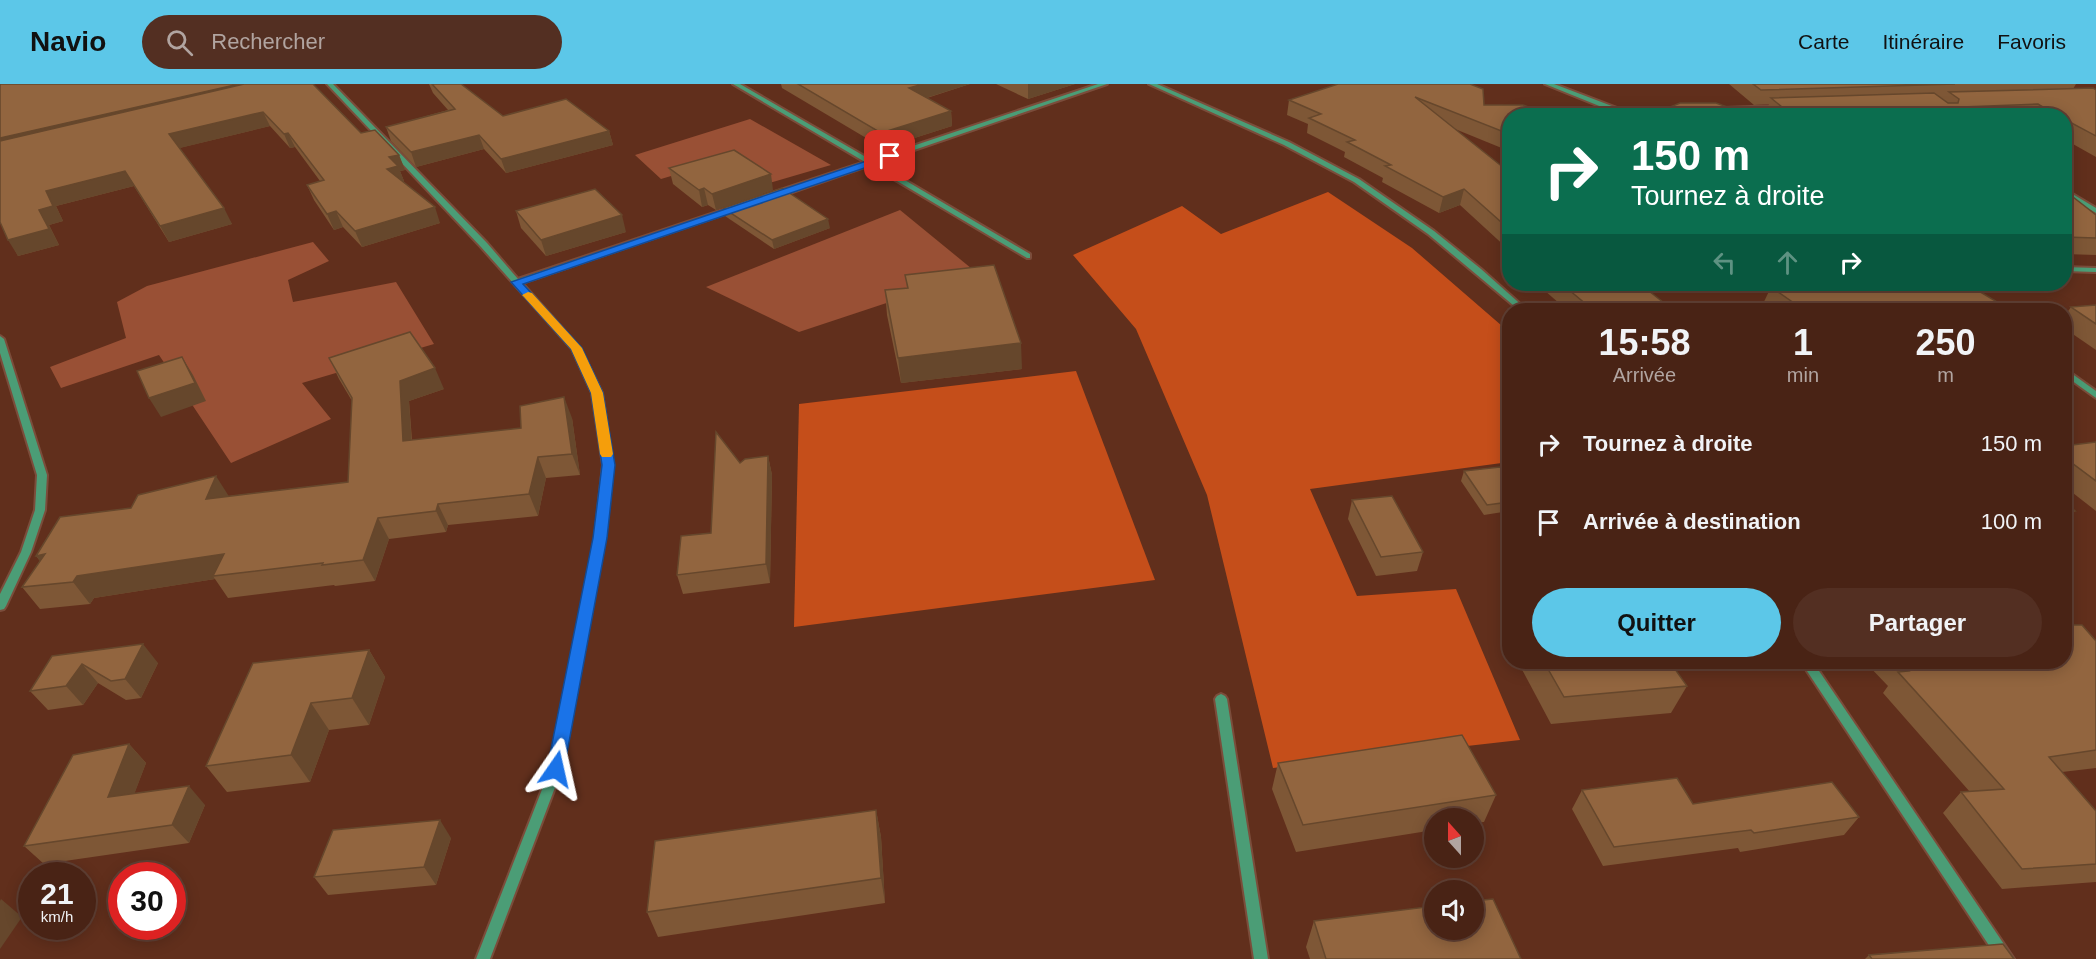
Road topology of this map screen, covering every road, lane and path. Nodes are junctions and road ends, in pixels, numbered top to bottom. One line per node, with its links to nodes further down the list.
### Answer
1 (330, 84): 15 (street)
2 (736, 84): 7 (street)
3 (1104, 84): 7 (street)
4 (1152, 84): 16 (street)
5 (1548, 84): 6 (street)
6 (1611, 108)
7 (869, 163): 9 (street); 12 (street)
8 (2072, 196): 11 (street)
9 (759, 201)
10 (748, 204): 15 (street)
11 (2096, 212)
12 (1027, 256)
13 (2072, 269): 14 (street)
14 (2096, 270)
15 (516, 282): 23 (street)
16 (1515, 303)
17 (0, 339): 20 (street)
18 (2072, 377): 19 (street)
19 (2096, 395)
20 (0, 606)
21 (1812, 669): 25 (street)
22 (1221, 699): 24 (street)
23 (483, 959)
24 (1261, 959)
25 (2007, 959)

